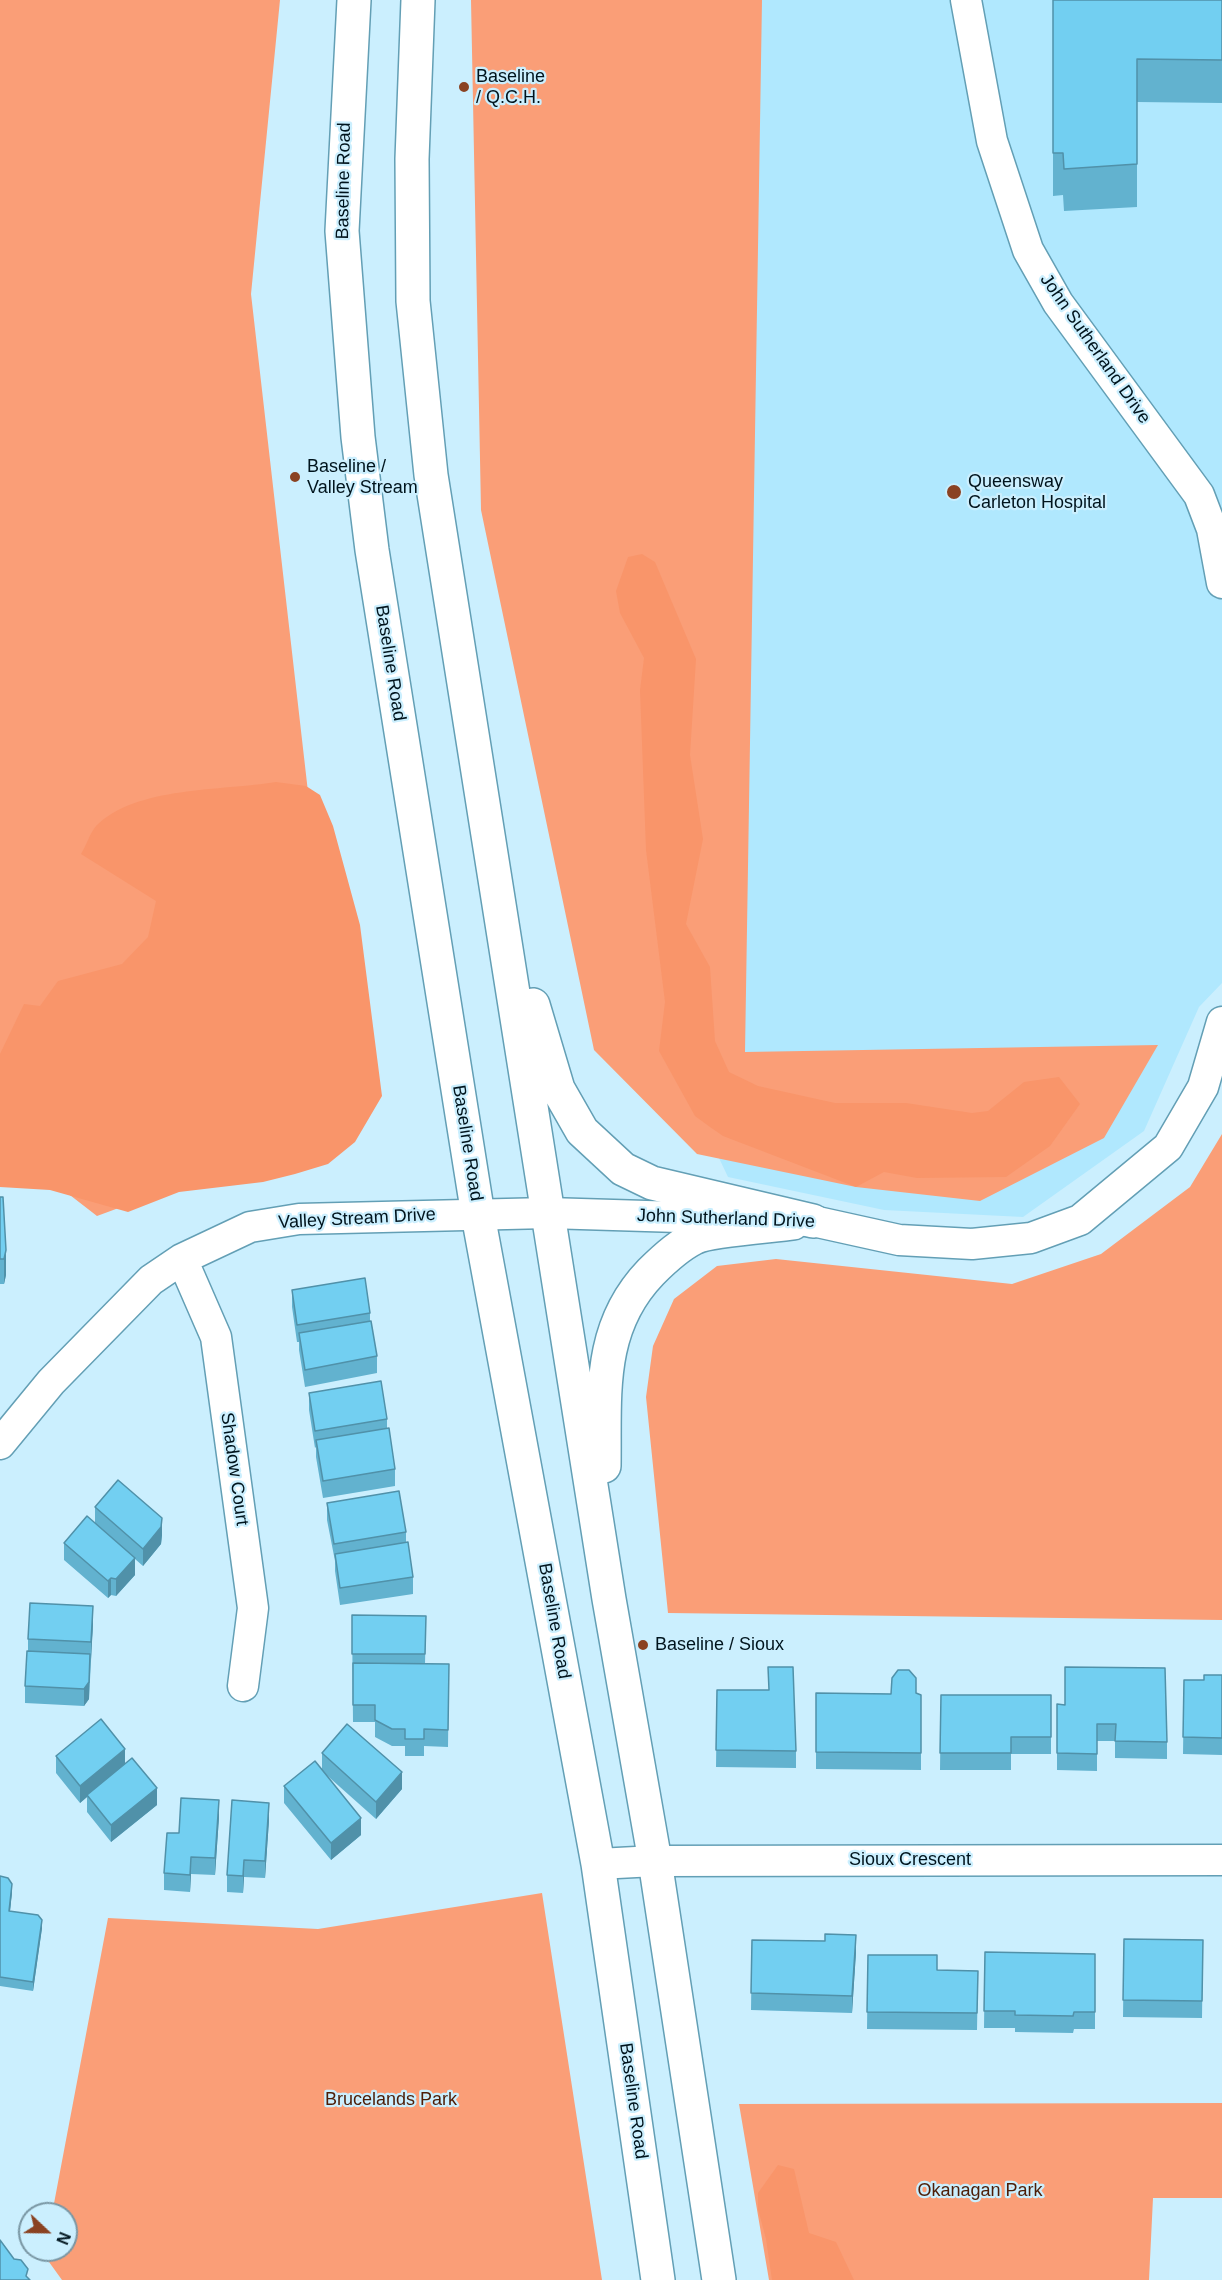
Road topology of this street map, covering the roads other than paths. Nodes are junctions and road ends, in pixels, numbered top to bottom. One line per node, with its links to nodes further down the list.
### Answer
1 (354, 0): 8 (main road, Baseline Road)
2 (418, 0): 5 (main road)
3 (966, 0): 4 (street, John Sutherland Drive)
4 (1222, 583)
5 (497, 886): 7 (main road); 9 (main road)
6 (1222, 1022): 9 (street, John Sutherland Drive)
7 (548, 1213): 8 (street, Valley Stream Drive); 9 (street, John Sutherland Drive); 12 (main road)
8 (478, 1215): 10 (street, Valley Stream Drive); 16 (main road, Baseline Road)
9 (813, 1221): 12 (main road)
10 (182, 1259): 11 (street, Valley Stream Drive); 13 (street, Shadow Court)
11 (0, 1444)
12 (604, 1564): 15 (main road)
13 (243, 1686)
14 (1222, 1860): 15 (street, Sioux Crescent)
15 (655, 1861): 16 (street, Sioux Crescent); 18 (main road)
16 (598, 1864): 17 (main road, Baseline Road)
17 (658, 2280)
18 (719, 2280)

